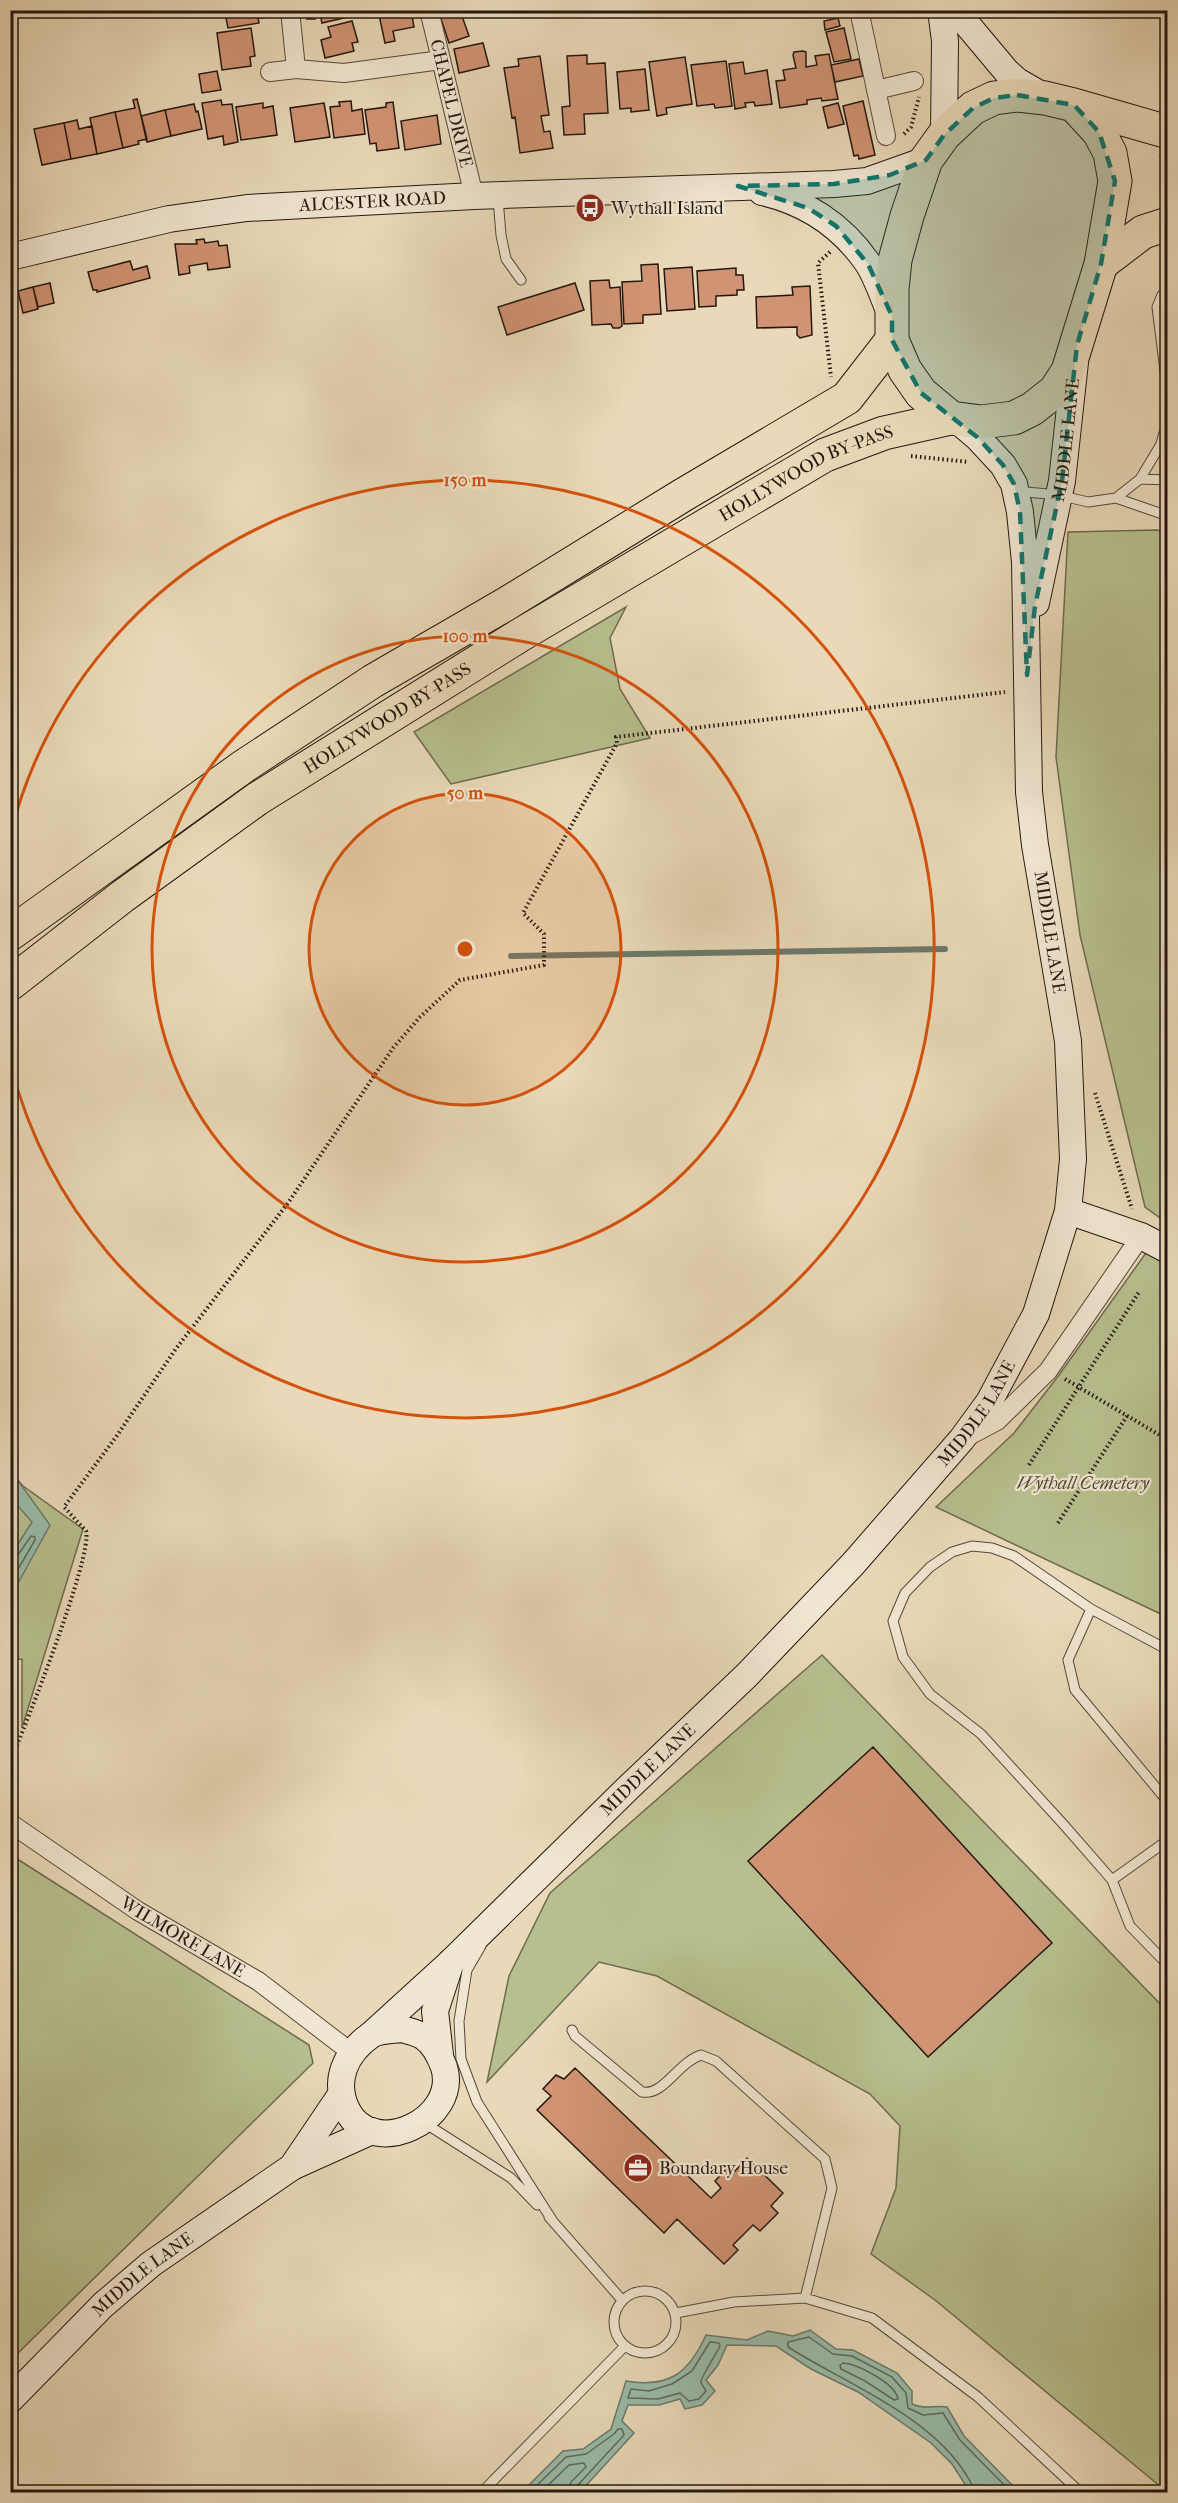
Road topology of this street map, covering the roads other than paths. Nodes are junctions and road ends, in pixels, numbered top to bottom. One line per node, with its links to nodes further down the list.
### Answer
1 (290, 10): 7 (street)
2 (429, 10): 6 (street, CHAPEL DRIVE)
3 (859, 10): 10 (street)
4 (940, 10): 14 (street)
5 (956, 10): 11 (street)
6 (441, 60): 7 (street); 16 (street, CHAPEL DRIVE)
7 (296, 69): 8 (street)
8 (270, 72)
9 (914, 81): 10 (street)
10 (876, 90): 13 (street)
11 (1060, 101): 12 (highway); 14 (highway); 19 (highway, HOLLYWOOD BY-PASS)
12 (1162, 131)
13 (886, 136)
14 (935, 148): 15 (street, ALCESTER ROAD); 22 (highway)
15 (738, 186): 16 (street, ALCESTER ROAD); 22 (street, ALCESTER ROAD)
16 (486, 195): 18 (street, ALCESTER ROAD); 20 (lane)
17 (1164, 225): 19 (highway)
18 (10, 257)
19 (1101, 264): 23 (highway, HOLLYWOOD BY-PASS)
20 (521, 280)
21 (1167, 291): 24 (lane)
22 (892, 328): 25 (highway); 33 (highway, HOLLYWOOD BY-PASS)
23 (1077, 345): 25 (highway, HOLLYWOOD BY-PASS); 29 (street, MIDDLE LANE)
24 (1167, 379): 26 (lane)
25 (954, 419): 28 (street, MIDDLE LANE); 34 (highway, HOLLYWOOD BY-PASS)
26 (1140, 479): 27 (lane); 30 (lane)
27 (1167, 480)
28 (1015, 491): 29 (lane); 32 (street, MIDDLE LANE)
29 (1058, 495): 30 (lane); 32 (street, MIDDLE LANE)
30 (1116, 498): 31 (lane)
31 (1167, 516)
32 (1027, 682): 35 (street, MIDDLE LANE)
33 (10, 934)
34 (10, 984)
35 (1068, 1211): 36 (street); 38 (street, MIDDLE LANE)
36 (1141, 1236): 37 (street); 38 (street)
37 (1167, 1250)
38 (962, 1439): 45 (street, MIDDLE LANE)
39 (1091, 1609): 40 (lane); 41 (lane); 44 (lane)
40 (1167, 1650)
41 (1167, 1802)
42 (10, 1823): 50 (street, WILMORE LANE)
43 (1167, 1840): 44 (lane)
44 (1112, 1880): 47 (lane)
45 (499, 1915): 46 (street, MIDDLE LANE); 56 (lane)
46 (451, 1962): 49 (street, MIDDLE LANE); 51 (street, MIDDLE LANE)
47 (1167, 1965)
48 (572, 2030): 57 (lane)
49 (372, 2034): 50 (street, MIDDLE LANE); 51 (street)
50 (352, 2054): 52 (street, MIDDLE LANE)
51 (440, 2055): 53 (street, MIDDLE LANE)
52 (340, 2096): 54 (street); 55 (street, MIDDLE LANE)
53 (423, 2122): 54 (street, MIDDLE LANE); 56 (lane)
54 (372, 2131): 55 (street, MIDDLE LANE)
55 (292, 2167): 61 (street, MIDDLE LANE)
56 (552, 2220): 58 (lane)
57 (805, 2298): 59 (lane); 63 (lane)
58 (622, 2300): 59 (lane); 60 (lane)
59 (675, 2313): 60 (lane)
60 (625, 2346): 62 (lane)
61 (10, 2400)
62 (482, 2493)
63 (1080, 2493)

